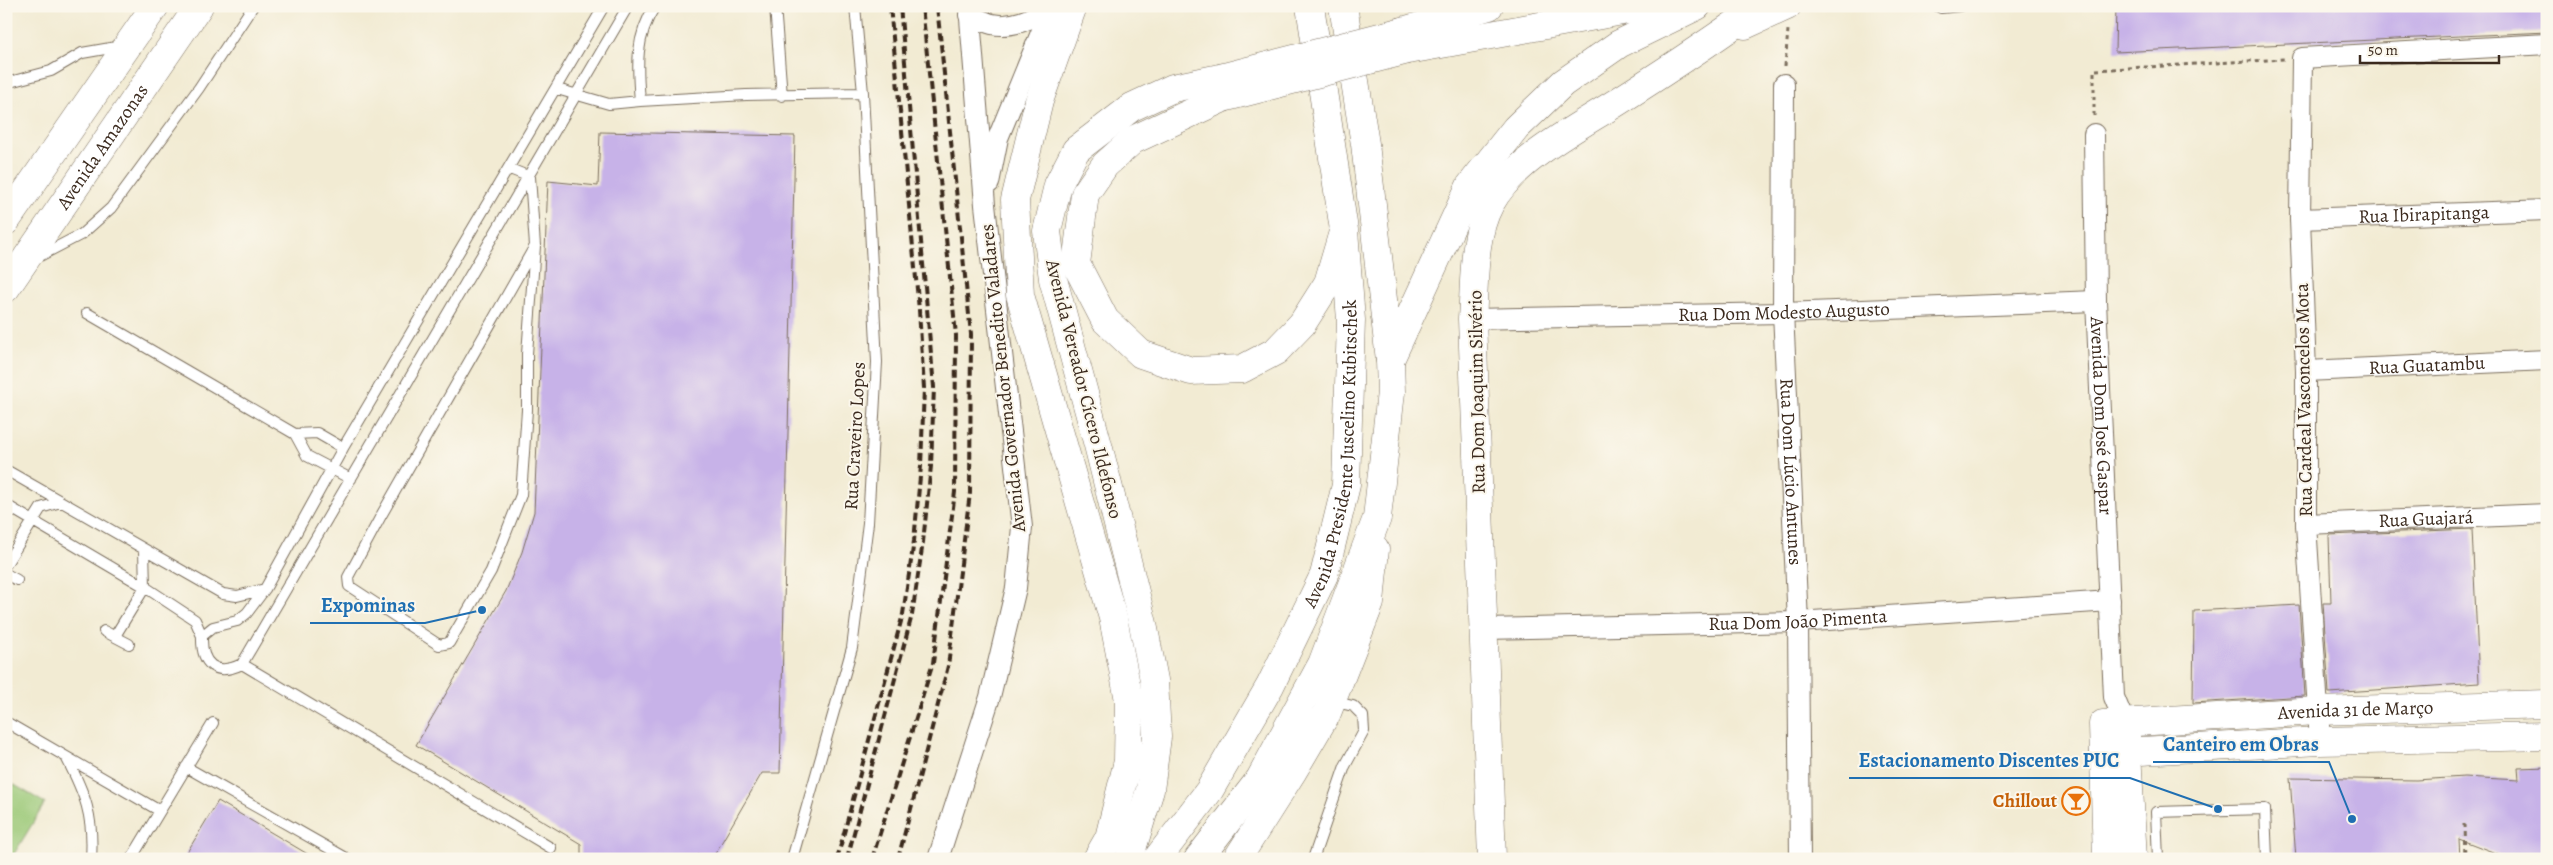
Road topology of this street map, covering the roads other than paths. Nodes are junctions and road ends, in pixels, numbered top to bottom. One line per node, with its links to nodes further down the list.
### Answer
1 (154, 6): 25 (main road, Avenida Amazonas)
2 (199, 6): 43 (main road, Avenida Amazonas)
3 (253, 6): 43 (lane)
4 (604, 6): 29 (lane)
5 (628, 6): 31 (lane)
6 (655, 6): 33 (lane)
7 (775, 6): 32 (lane)
8 (855, 6): 30 (lane, Rua Craveiro Lopes)
9 (1046, 6): 20 (street)
10 (1052, 6): 37 (street)
11 (1072, 6): 96 (main road)
12 (1310, 6): 41 (main road, Avenida Presidente Juscelino Kubitschek)
13 (1343, 6): 49 (main road, Avenida Presidente Juscelino Kubitschek)
14 (1489, 6): 22 (main road, Avenida Vereador Cícero Ildefonso)
15 (1650, 6): 22 (main road, Avenida Vereador Cícero Ildefonso)
16 (1697, 6): 49 (main road)
17 (1760, 6): 23 (main road, Rua Dom Joaquim Silvério)
18 (1937, 6): 19 (lane)
19 (1960, 6)
20 (969, 11): 37 (street, Avenida Governador Benedito Valadares)
21 (1787, 16): 23 (main road, Rua Dom Joaquim Silvério)
22 (1406, 40): 28 (main road, Avenida Vereador Cícero Ildefonso, bridge)
23 (1712, 41): 48 (main road, Rua Dom Joaquim Silvério)
24 (2547, 44): 39 (street, Rua Cardeal Vasconcelos Mota)
25 (127, 46): 26 (lane); 40 (main road, Avenida Amazonas)
26 (6, 83)
27 (1784, 84): 47 (street, Rua Dom Lúcio Antunes)
28 (1222, 88): 41 (main road, Avenida Vereador Cícero Ildefonso); 97 (main road, Avenida Vereador Cícero Ildefonso)
29 (557, 89): 31 (lane); 35 (lane)
30 (863, 93): 32 (lane); 94 (lane, Rua Craveiro Lopes)
31 (576, 96): 33 (lane); 36 (lane)
32 (782, 96): 33 (lane)
33 (640, 101)
34 (2094, 134): 45 (street, Avenida Dom José Gaspar)
35 (510, 169): 36 (lane); 53 (lane)
36 (530, 177): 42 (lane); 56 (lane)
37 (985, 205): 95 (street, Avenida Governador Benedito Valadares)
38 (2547, 210): 39 (street, Rua Ibirapitanga)
39 (2300, 219): 51 (street, Rua Cardeal Vasconcelos Mota)
40 (6, 221)
41 (1344, 230): 98 (main road, Avenida Presidente Juscelino Kubitschek)
42 (535, 246): 42 (lane)
43 (22, 264): 44 (main road, Avenida Amazonas)
44 (6, 288)
45 (2096, 301): 47 (street, Rua Dom Modesto Augusto); 69 (street, Avenida Dom José Gaspar)
46 (87, 313): 52 (lane)
47 (1783, 313): 48 (street, Rua Dom Modesto Augusto); 70 (street, Rua Dom Lúcio Antunes)
48 (1472, 319): 71 (main road, Rua Dom Joaquim Silvério)
49 (1390, 360): 60 (main road, Avenida Presidente Juscelino Kubitschek)
50 (2547, 360): 51 (street, Rua Guatambu)
51 (2306, 371): 62 (street, Rua Cardeal Vasconcelos Mota)
52 (296, 434): 53 (lane); 55 (lane)
53 (343, 448): 55 (lane)
54 (6, 470): 57 (lane)
55 (331, 470): 56 (lane); 68 (lane)
56 (351, 479): 76 (lane)
57 (60, 502): 61 (lane); 63 (lane)
58 (6, 505): 61 (lane)
59 (2547, 514): 62 (street, Rua Guajará)
60 (1377, 518): 79 (main road); 99 (main road, Avenida Presidente Juscelino Kubitschek)
61 (32, 520): 64 (lane); 67 (lane)
62 (2306, 524): 78 (street, Rua Cardeal Vasconcelos Mota)
63 (144, 549): 67 (lane); 68 (lane)
64 (6, 564)
65 (6, 574): 66 (lane)
66 (17, 580)
67 (144, 586): 73 (lane); 74 (lane)
68 (265, 590): 74 (lane)
69 (2110, 601): 70 (street, Rua Dom João Pimenta); 82 (street, Avenida Dom José Gaspar)
70 (1798, 622): 71 (street, Rua Dom João Pimenta); 103 (street, Rua Dom Lúcio Antunes)
71 (1484, 629): 102 (main road, Rua Dom Joaquim Silvério)
72 (104, 631): 73 (lane)
73 (115, 636): 75 (lane)
74 (202, 636): 76 (lane)
75 (129, 644)
76 (242, 664): 89 (lane)
77 (2547, 704): 78 (main road, Avenida 31 de Março)
78 (2317, 711): 82 (main road, Avenida 31 de Março); 84 (street, Rua Cardeal Vasconcelos Mota)
79 (1327, 713): 90 (main road); 101 (lane)
80 (6, 722): 86 (lane)
81 (213, 723): 87 (lane)
82 (2114, 724): 85 (main road, Avenida Dom José Gaspar)
83 (2547, 736): 84 (main road, Avenida 31 de Março)
84 (2320, 741): 85 (main road, Avenida 31 de Março)
85 (2116, 753): 104 (main road, Avenida Dom José Gaspar); 105 (main road, Avenida Dom José Gaspar)
86 (65, 756): 88 (lane); 91 (lane)
87 (186, 767): 88 (lane); 93 (lane)
88 (160, 811): 92 (lane)
89 (551, 848)
90 (1243, 849): 100 (main road)
91 (91, 859)
92 (132, 859)
93 (348, 859)
94 (792, 859)
95 (938, 859)
96 (1097, 859)
97 (1129, 859)
98 (1156, 859)
99 (1198, 859)
100 (1231, 859)
101 (1313, 859)
102 (1492, 859)
103 (1800, 859)
104 (2107, 859)
105 (2134, 859)
106 (2158, 859): 107 (lane)
107 (2267, 859)

